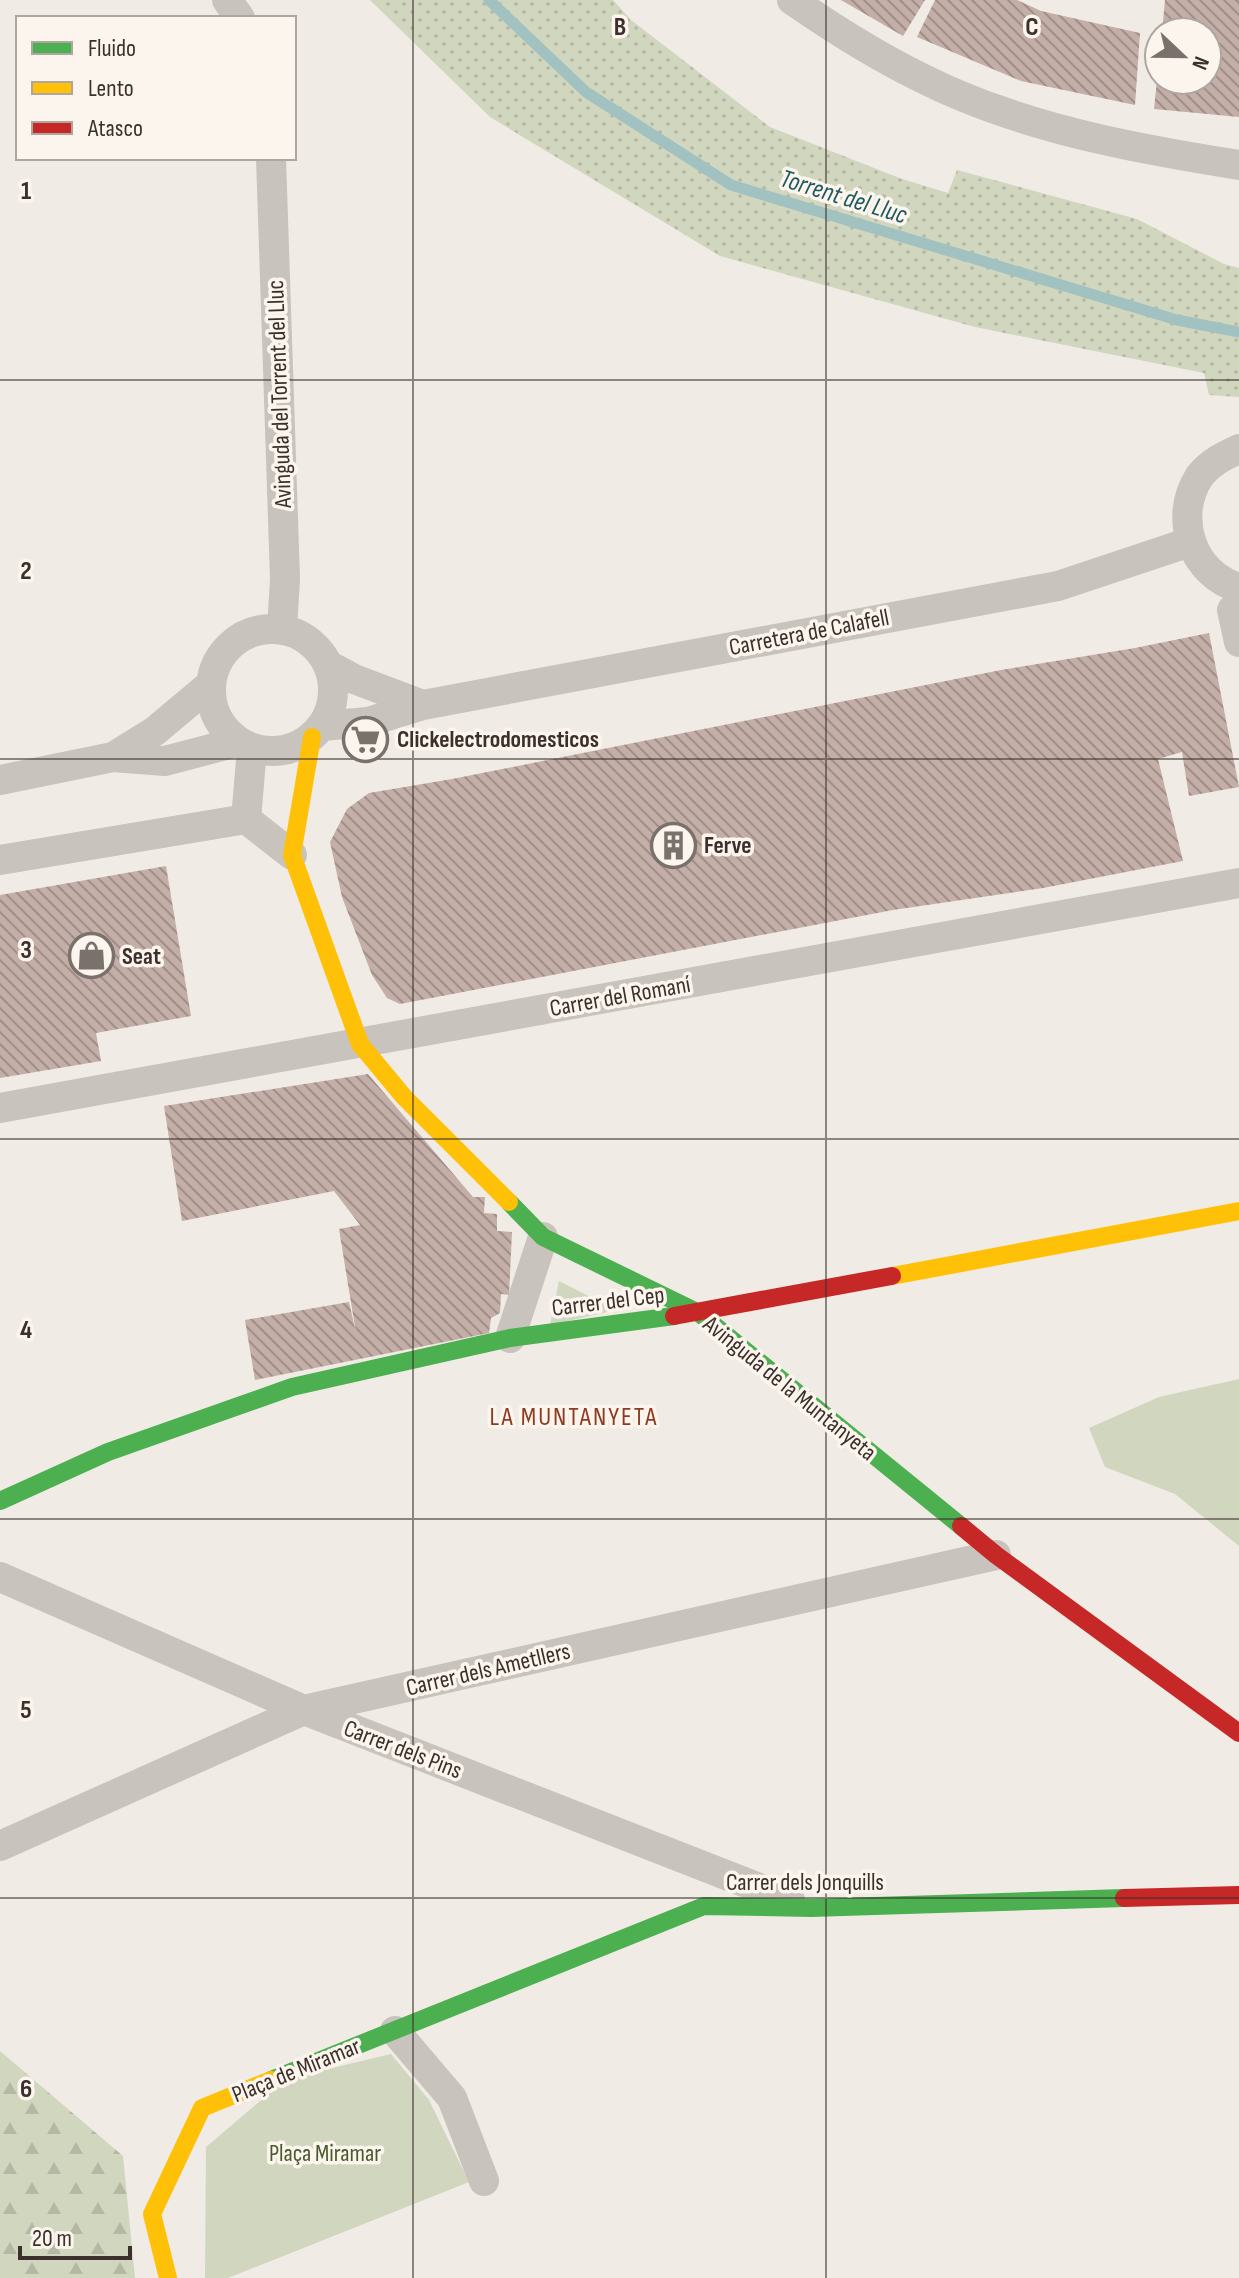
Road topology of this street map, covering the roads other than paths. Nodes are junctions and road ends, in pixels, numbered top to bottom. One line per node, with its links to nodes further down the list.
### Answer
1 (792, 0): 3 (street)
2 (271, 160): 8 (street, Avinguda del Torrent del Lluc)
3 (1239, 165)
4 (1239, 428): 5 (street)
5 (1239, 449): 6 (street)
6 (1190, 542): 7 (street); 12 (street, Carretera de Calafell)
7 (1236, 599): 9 (street)
8 (282, 630): 10 (street); 11 (street)
9 (1239, 642)
10 (328, 665): 12 (street); 13 (street)
11 (211, 684): 14 (street); 15 (street)
12 (423, 705): 13 (street, Carretera de Calafell)
13 (317, 732): 14 (street); 18 (street, Avinguda de la Muntanyeta)
14 (244, 745): 15 (street); 17 (street)
15 (113, 757): 16 (street)
16 (0, 780)
17 (246, 819): 18 (street); 19 (street)
18 (292, 855): 21 (street, Avinguda de la Muntanyeta)
19 (0, 860)
20 (1239, 883): 21 (street, Carrer del Romaní)
21 (360, 1044): 22 (street, Carrer del Romaní); 24 (street, Avinguda de la Muntanyeta)
22 (0, 1108)
23 (1239, 1211): 25 (street, Carrer del Cep)
24 (543, 1237): 25 (street, Avinguda de la Muntanyeta); 26 (street)
25 (699, 1313): 26 (street, Carrer del Cep); 28 (street, Avinguda de la Muntanyeta)
26 (510, 1338): 27 (street, Carrer del Cep)
27 (0, 1501)
28 (996, 1555): 30 (street, Carrer dels Ametllers); 31 (street, Avinguda de la Muntanyeta)
29 (0, 1577): 30 (street, Carrer dels Pins)
30 (304, 1710): 32 (street, Carrer dels Ametllers); 34 (street, Carrer dels Pins)
31 (1239, 1733)
32 (0, 1846)
33 (1239, 1895): 34 (street, Carrer dels Jonquills)
34 (811, 1908): 35 (street, Carrer dels Jonquills)
35 (395, 2031): 36 (street); 37 (street, Plaça de Miramar)
36 (484, 2181)
37 (168, 2278)

